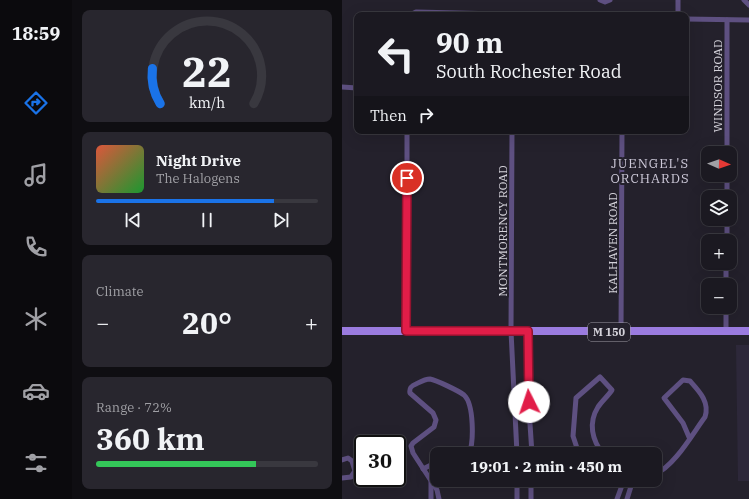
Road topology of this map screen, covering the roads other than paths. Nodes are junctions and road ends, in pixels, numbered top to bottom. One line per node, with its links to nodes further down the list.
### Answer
1 (600, 0): 2 (street)
2 (610, 0)
3 (678, 0): 6 (street)
4 (744, 0): 5 (street)
5 (749, 5)
6 (678, 12)
7 (689, 19): 8 (street)
8 (727, 20): 9 (street); 15 (street, WINDSOR ROAD)
9 (749, 20)
10 (342, 88): 11 (street)
11 (354, 88)
12 (407, 134): 18 (street)
13 (512, 134): 19 (street, MONTMORENCY ROAD)
14 (622, 134): 22 (street, KALHAVEN ROAD)
15 (727, 146)
16 (726, 314): 23 (street)
17 (342, 331): 18 (main road, M 150)
18 (406, 331): 19 (main road, M 150)
19 (511, 331): 20 (main road, M 150); 26 (street, MONTMORENCY ROAD)
20 (528, 331): 22 (main road, M 150); 27 (street)
21 (749, 331): 23 (main road, M 150)
22 (621, 332): 23 (main road, M 150)
23 (726, 332)
24 (689, 438): 24 (street); 33 (street)
25 (470, 447): 32 (street)
26 (518, 447)
27 (532, 447)
28 (577, 447): 29 (street)
29 (599, 447)
30 (342, 460): 34 (street)
31 (430, 466): 32 (street)
32 (423, 469): 35 (street)
33 (662, 470)
34 (342, 478)
35 (430, 480)
36 (431, 487): 42 (street)
37 (435, 487): 43 (street)
38 (517, 487): 44 (street)
39 (531, 487): 45 (street)
40 (621, 487): 46 (street)
41 (631, 487): 47 (street)
42 (430, 499)
43 (439, 499)
44 (517, 499)
45 (530, 499)
46 (617, 499)
47 (627, 499)

